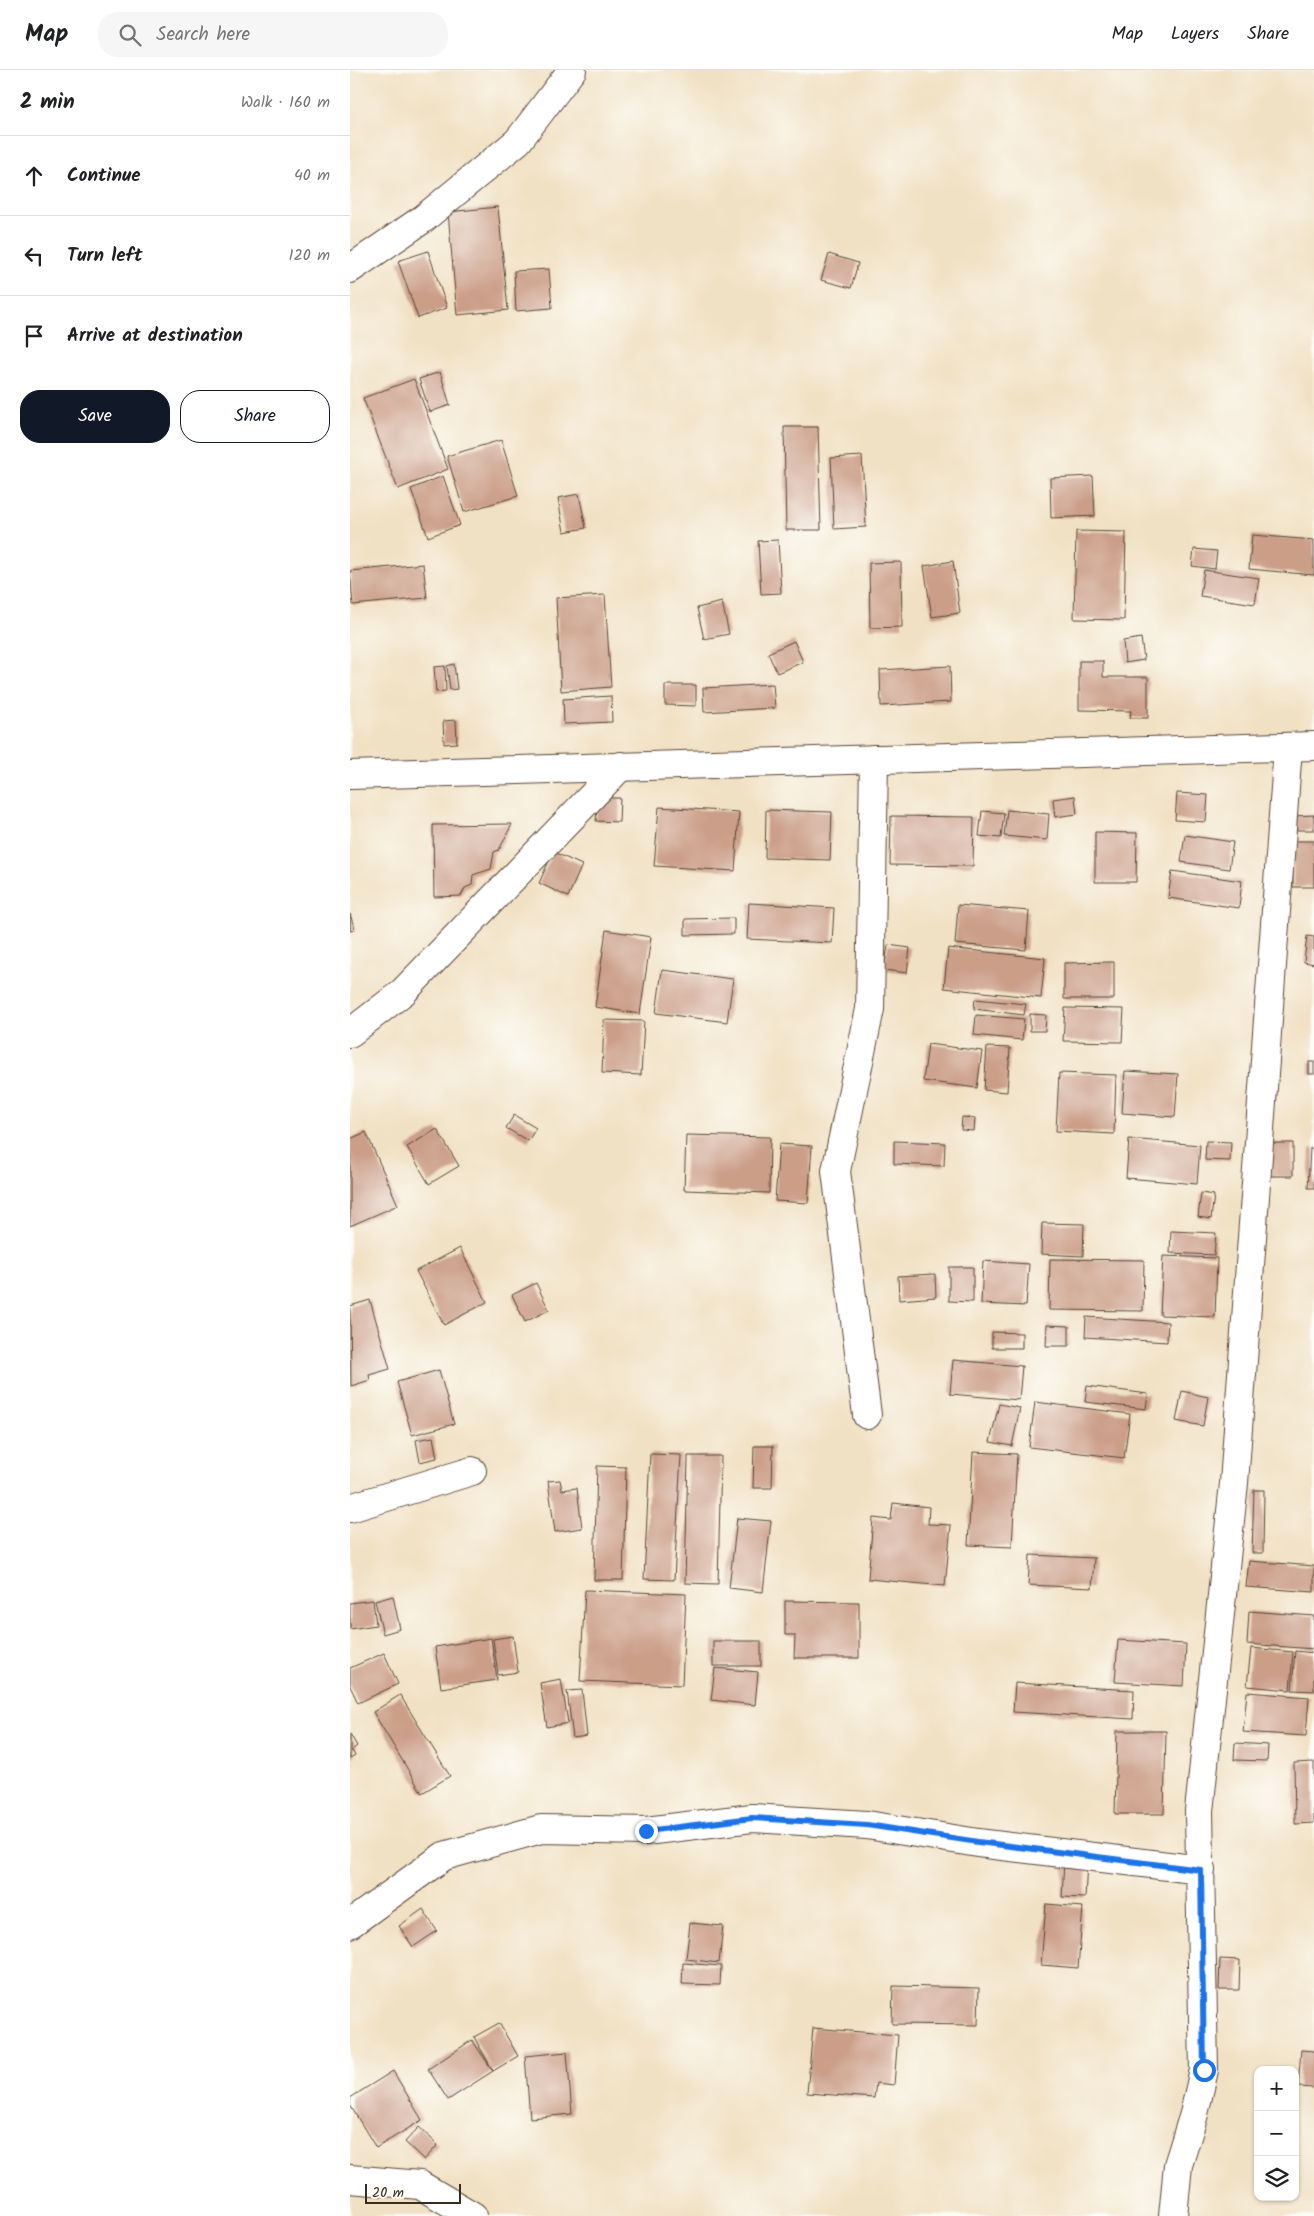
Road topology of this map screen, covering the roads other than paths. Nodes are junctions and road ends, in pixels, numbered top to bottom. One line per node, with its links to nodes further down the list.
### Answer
1 (572, 70): 2 (street)
2 (350, 269)
3 (1301, 747): 4 (street); 11 (street)
4 (874, 759): 5 (street); 8 (street)
5 (621, 766): 6 (street); 7 (street)
6 (350, 775)
7 (350, 1033)
8 (866, 1415)
9 (472, 1471): 10 (street)
10 (350, 1508)
11 (1201, 1870): 12 (street); 15 (street)
12 (350, 1924)
13 (350, 2179): 14 (street)
14 (473, 2216)
15 (1172, 2216)

